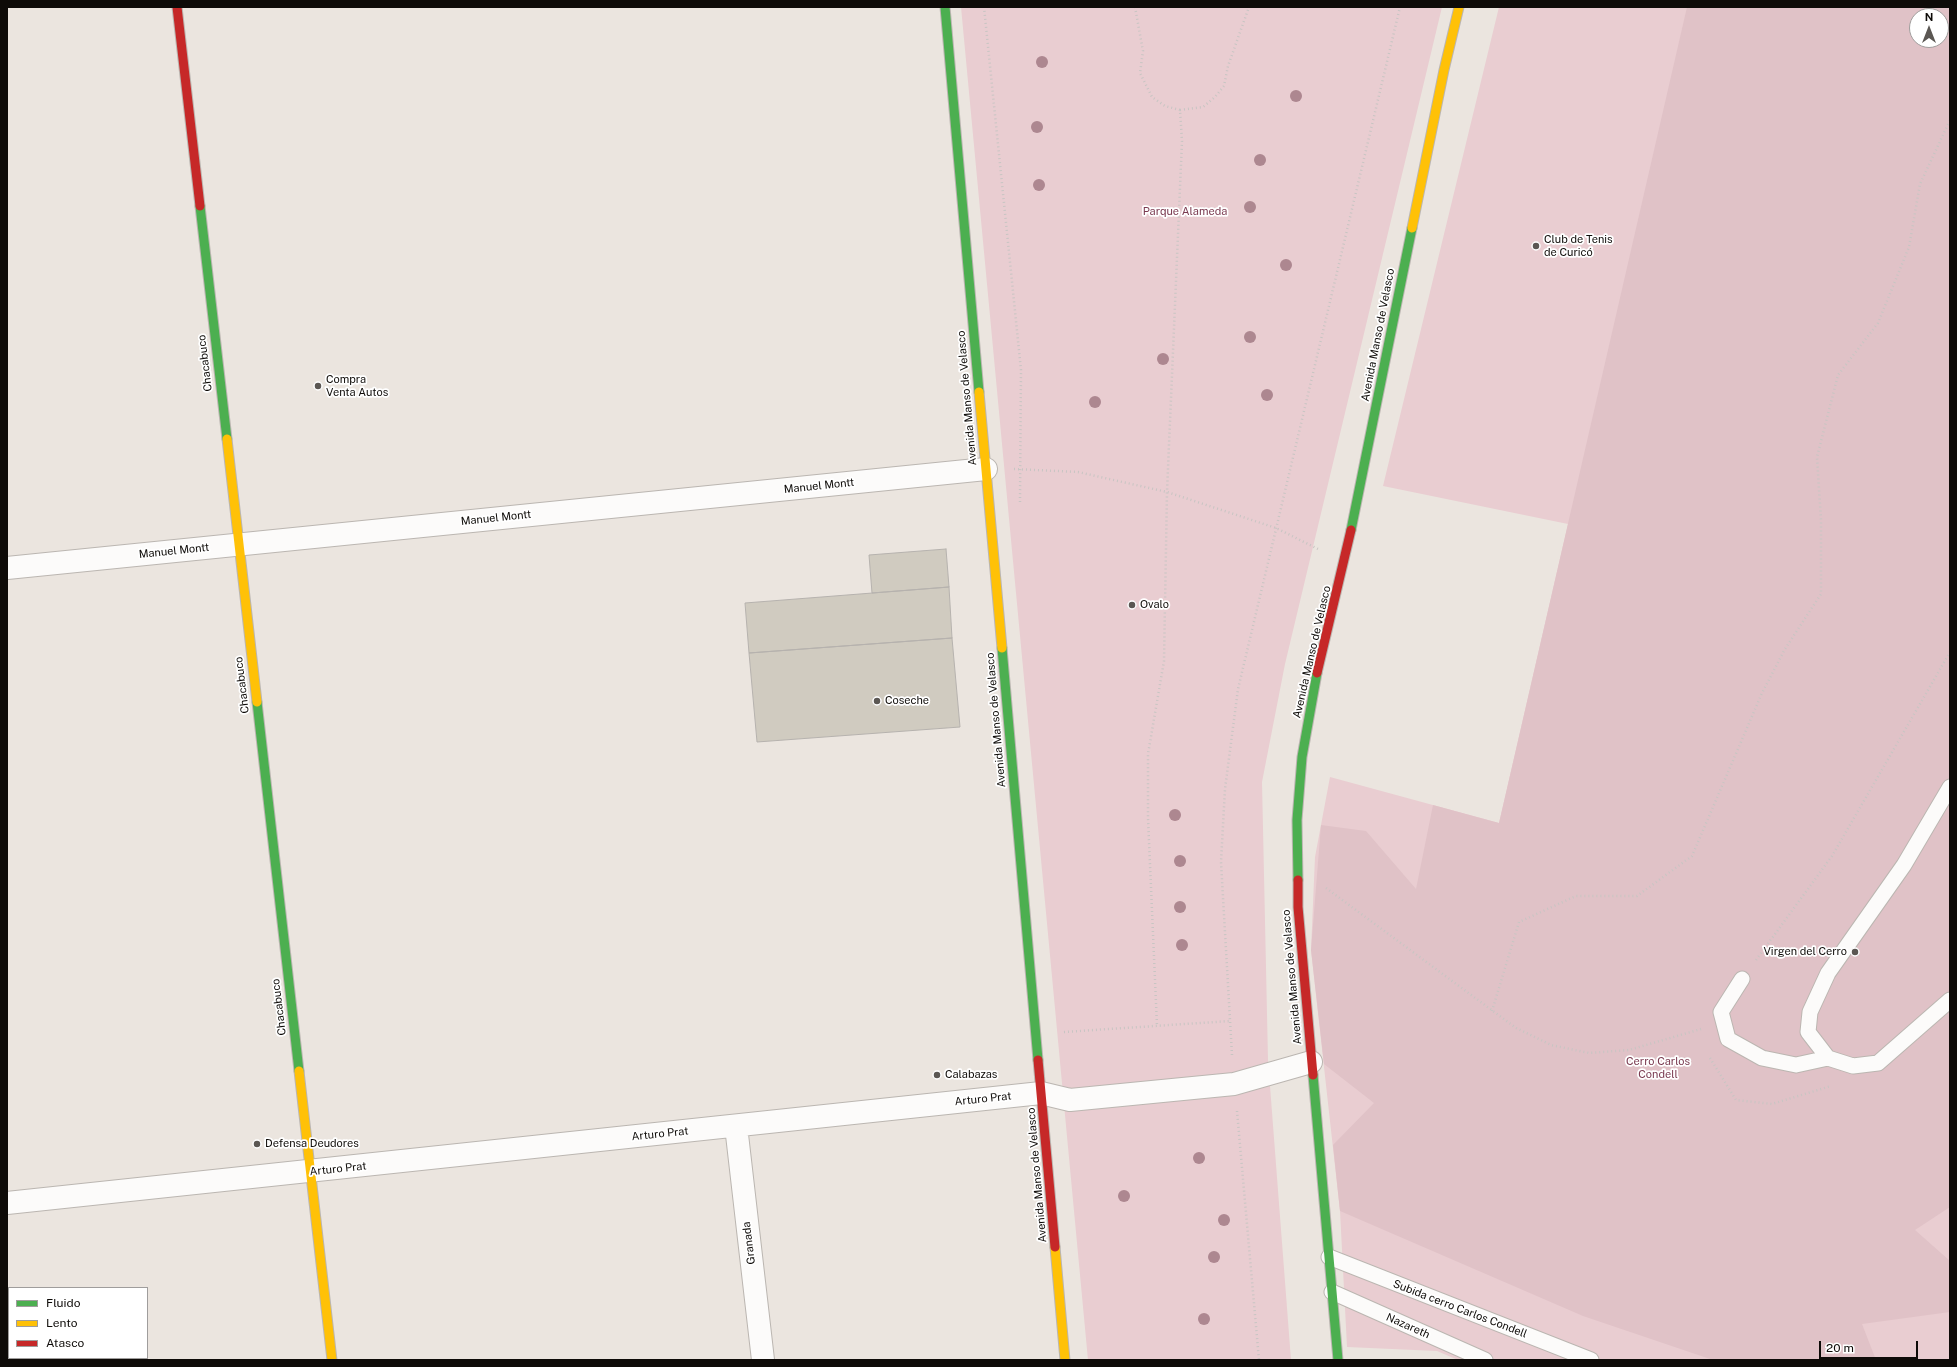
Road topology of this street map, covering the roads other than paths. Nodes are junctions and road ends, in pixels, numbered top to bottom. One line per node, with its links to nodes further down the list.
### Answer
1 (177, 7): 5 (main road, Chacabuco)
2 (945, 7): 4 (main road, Avenida Manso de Velasco)
3 (1459, 7): 11 (main road, Avenida Manso de Velasco)
4 (986, 469): 5 (street, Manuel Montt); 12 (main road, Avenida Manso de Velasco)
5 (238, 544): 6 (street, Manuel Montt); 14 (main road, Chacabuco)
6 (7, 568)
7 (1950, 787): 10 (lane)
8 (1742, 979): 10 (lane)
9 (1950, 1000): 10 (lane)
10 (1828, 1058)
11 (1311, 1062): 12 (street, Arturo Prat); 16 (main road, Avenida Manso de Velasco)
12 (1042, 1093): 13 (street, Arturo Prat); 20 (main road, Avenida Manso de Velasco)
13 (736, 1126): 14 (street, Arturo Prat); 19 (street, Granada)
14 (310, 1172): 15 (street, Arturo Prat); 18 (main road, Chacabuco)
15 (7, 1203)
16 (1328, 1257): 17 (main road, Avenida Manso de Velasco); 23 (lane, Subida cerro Carlos Condell)
17 (1332, 1292): 21 (main road, Avenida Manso de Velasco); 22 (lane, Nazareth)
18 (332, 1360)
19 (763, 1360)
20 (1065, 1360)
21 (1338, 1360)
22 (1485, 1360)
23 (1591, 1360)

